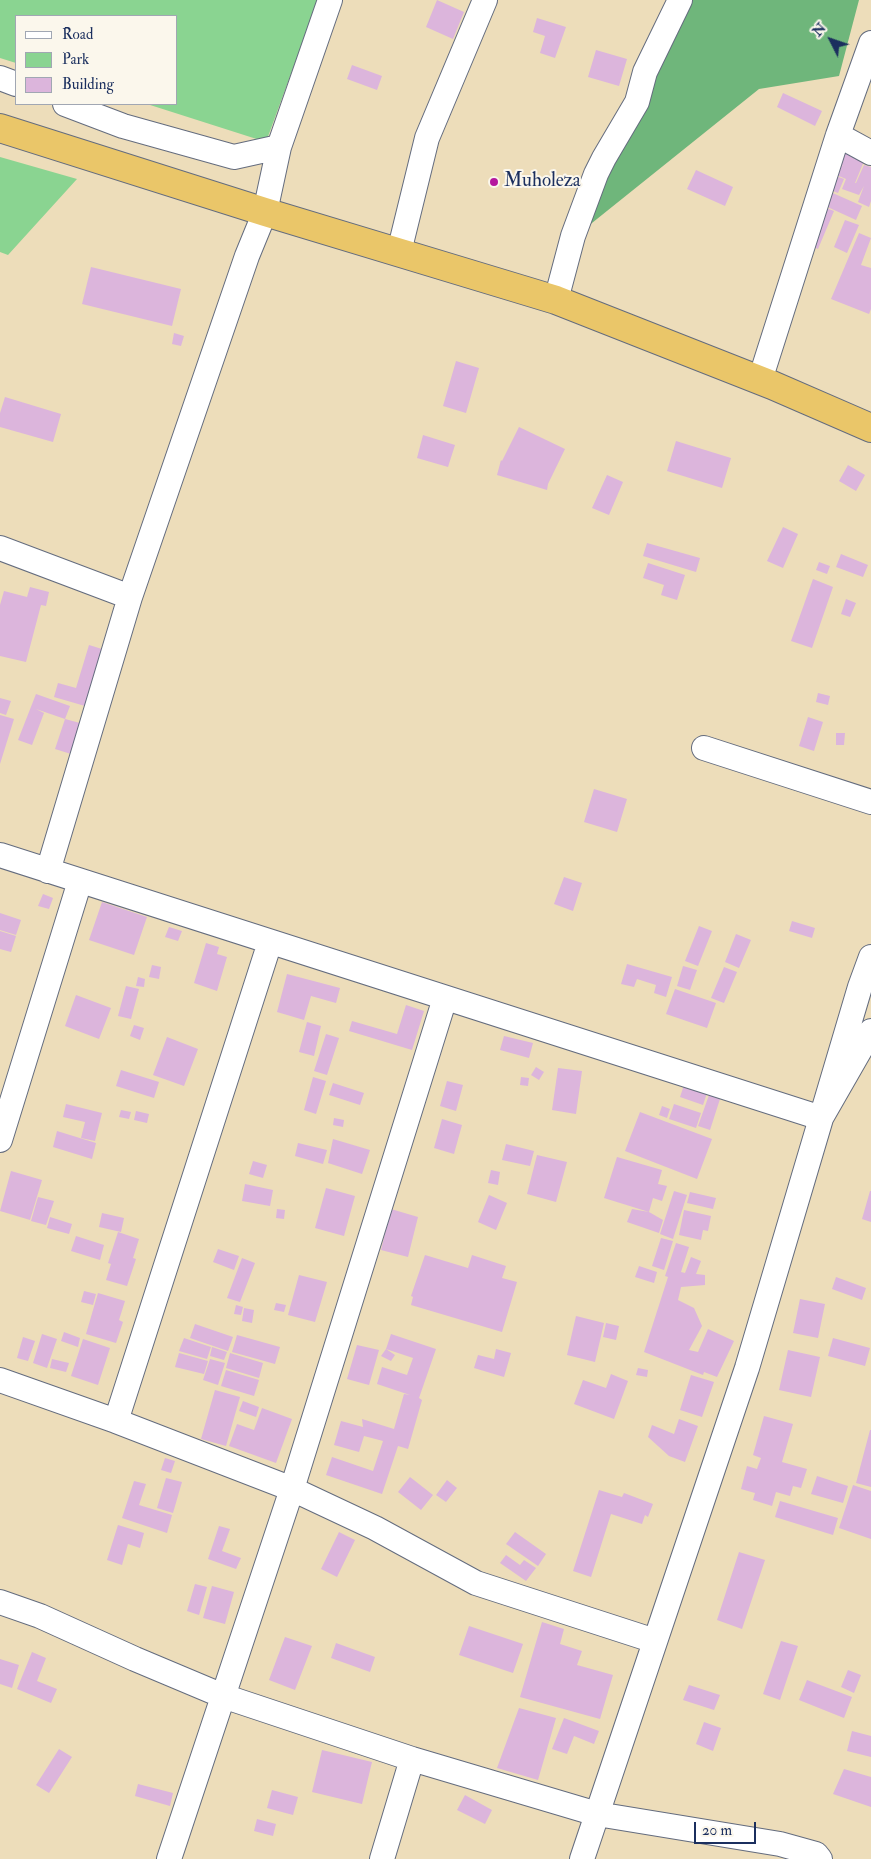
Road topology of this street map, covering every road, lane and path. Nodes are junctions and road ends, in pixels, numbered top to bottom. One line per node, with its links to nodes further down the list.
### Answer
1 (330, 0): 10 (street)
2 (485, 0): 13 (street)
3 (680, 0): 14 (street)
4 (871, 43): 9 (street)
5 (0, 78): 6 (street)
6 (15, 84)
7 (68, 105): 10 (street)
8 (0, 128): 12 (highway)
9 (838, 135): 11 (street); 15 (street)
10 (279, 148): 12 (street)
11 (871, 153)
12 (265, 212): 13 (highway); 18 (street)
13 (400, 252): 14 (highway)
14 (556, 300): 15 (highway)
15 (760, 380): 16 (highway)
16 (871, 428)
17 (0, 548): 18 (street)
18 (130, 597): 22 (street)
19 (704, 748): 20 (street)
20 (871, 802)
21 (0, 855): 22 (street)
22 (48, 870): 23 (street)
23 (80, 881): 24 (street); 29 (street)
24 (270, 942): 26 (street); 31 (street)
25 (871, 957): 28 (street)
26 (445, 998): 28 (street); 32 (street)
27 (871, 1031): 28 (street)
28 (821, 1118): 34 (street)
29 (0, 1140)
30 (0, 1380): 31 (street)
31 (116, 1421): 32 (street)
32 (292, 1489): 34 (street); 35 (street)
33 (0, 1602): 35 (street)
34 (655, 1640): 37 (street)
35 (224, 1696): 36 (street); 38 (street)
36 (412, 1758): 37 (street); 39 (street)
37 (597, 1814): 40 (street); 41 (street)
38 (169, 1859)
39 (382, 1859)
40 (582, 1859)
41 (820, 1859)

